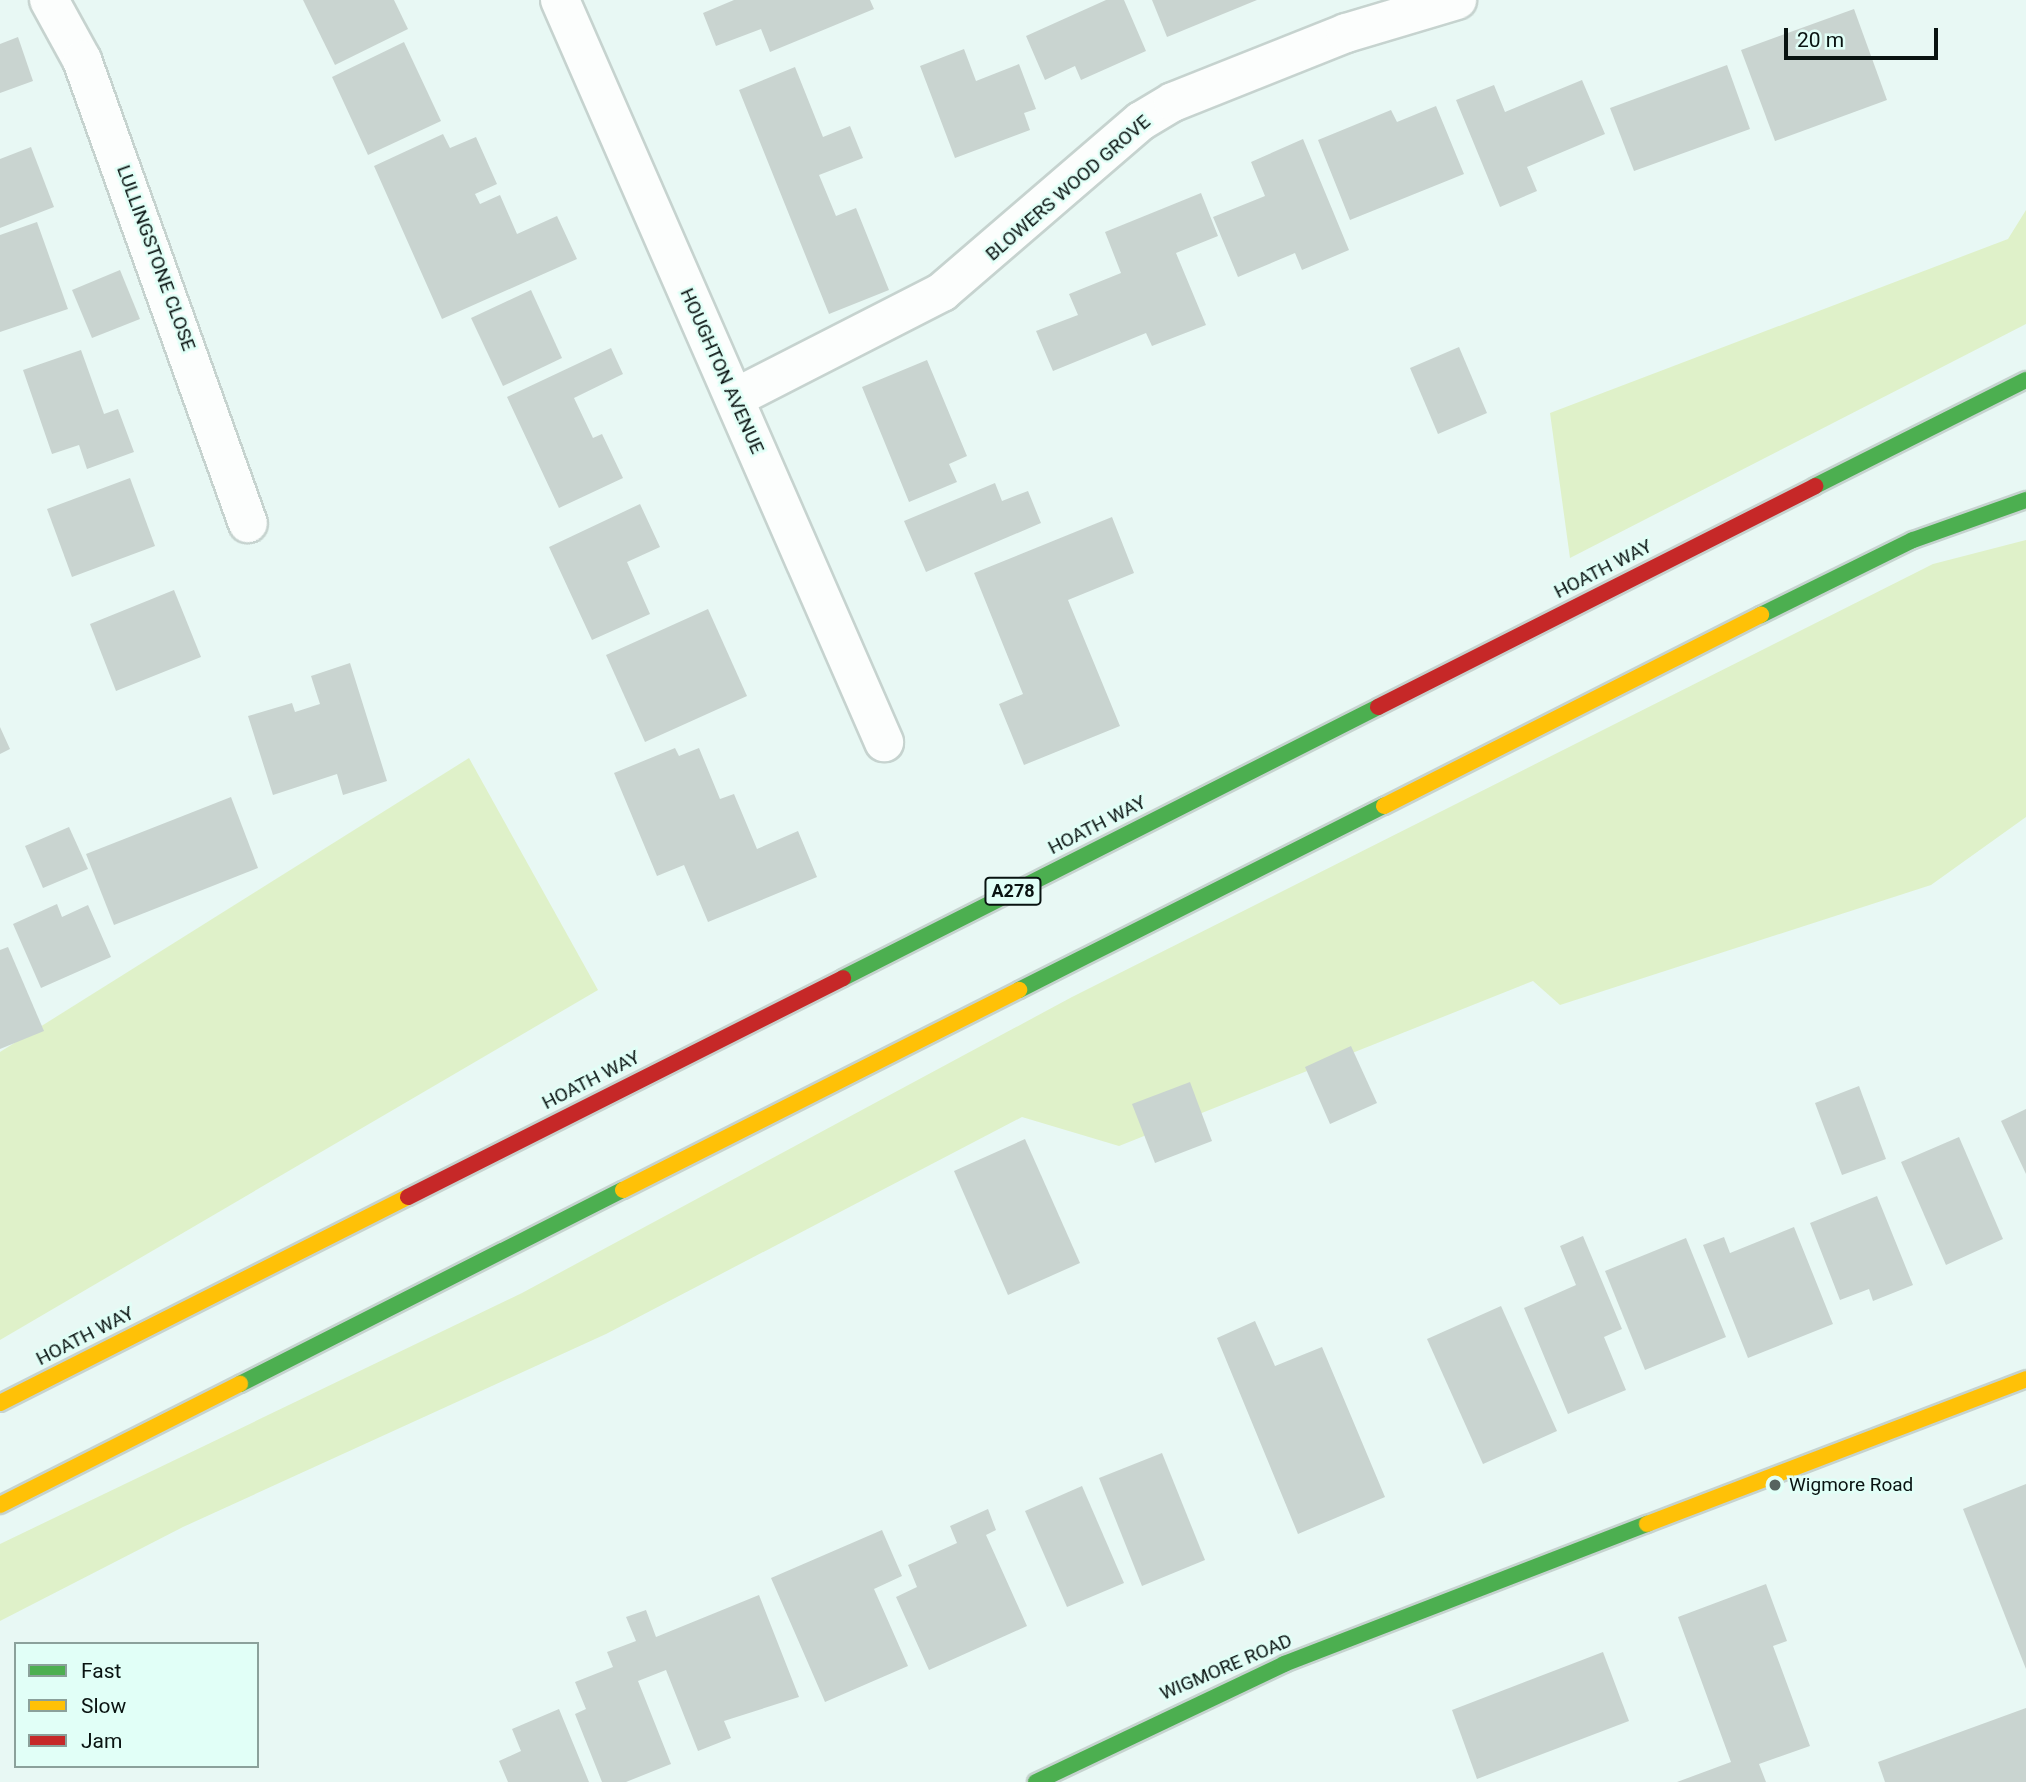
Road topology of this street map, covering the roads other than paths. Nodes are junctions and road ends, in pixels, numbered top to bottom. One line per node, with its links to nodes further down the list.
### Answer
1 (49, 0): 7 (street, LULLINGSTONE CLOSE)
2 (560, 0): 5 (street, HOUGHTON AVENUE)
3 (1457, 0): 5 (street, BLOWERS WOOD GROVE)
4 (2026, 380): 10 (main road, HOATH WAY / A278)
5 (735, 398): 8 (street, HOUGHTON AVENUE)
6 (2026, 500): 11 (main road)
7 (248, 523)
8 (884, 742)
9 (2026, 1379): 12 (main road, WIGMORE ROAD)
10 (0, 1403)
11 (0, 1505)
12 (1036, 1782)

